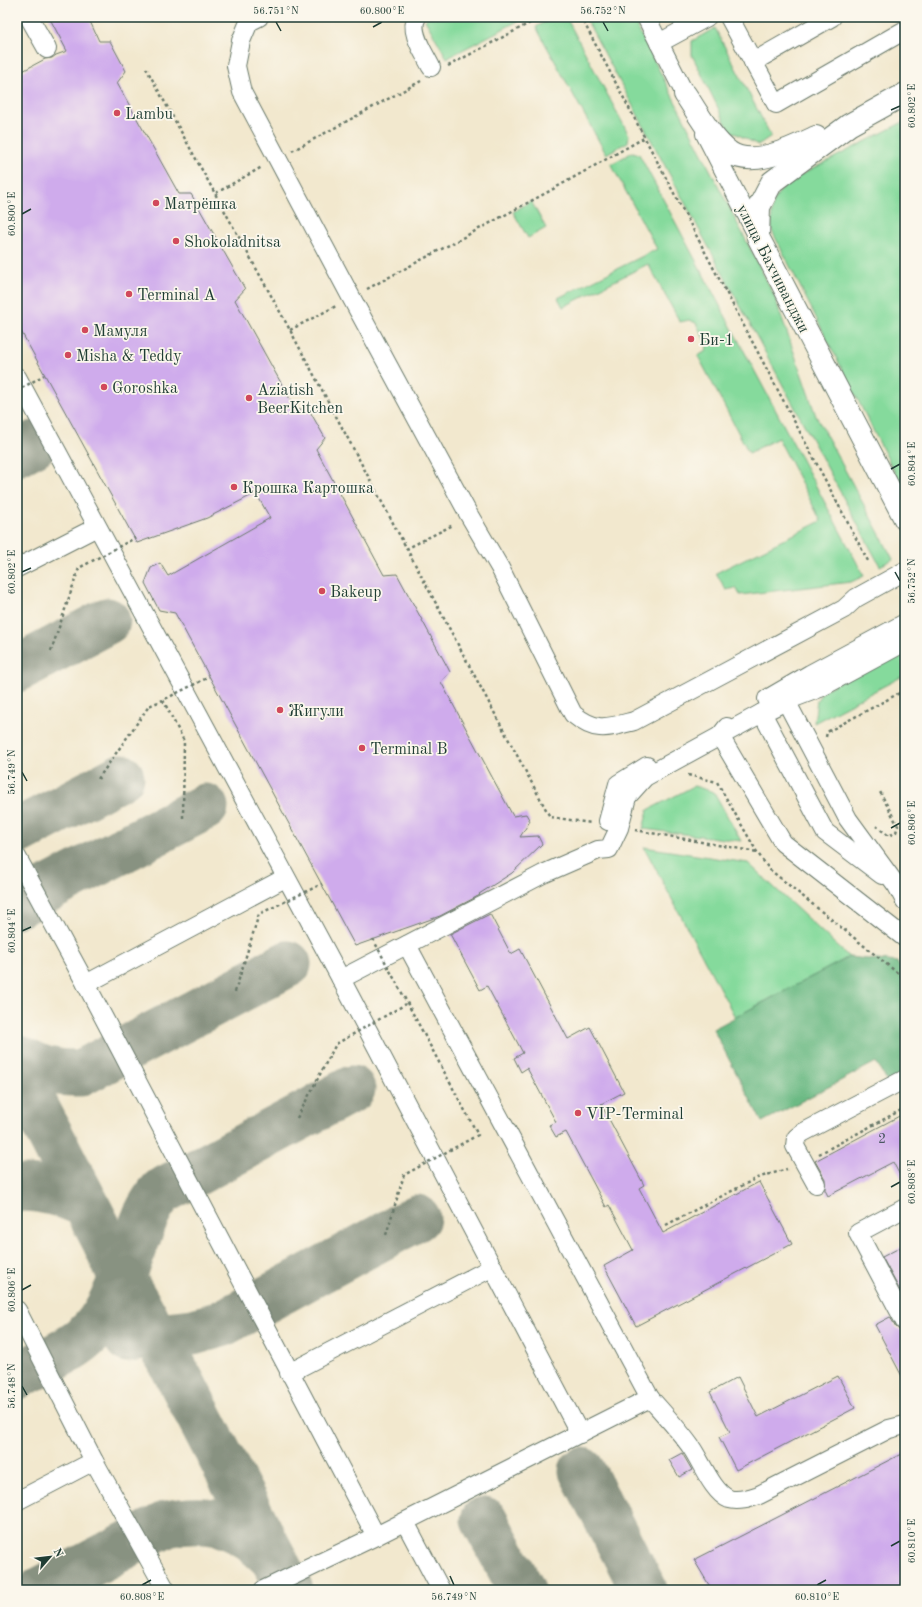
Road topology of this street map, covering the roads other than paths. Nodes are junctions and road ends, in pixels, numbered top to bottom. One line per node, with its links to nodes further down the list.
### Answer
1 (29, 17): 10 (street)
2 (258, 17): 21 (street)
3 (417, 17): 12 (street)
4 (646, 17): 9 (street, улица Бахчиванджи)
5 (707, 17): 9 (street)
6 (729, 17): 11 (street)
7 (832, 17): 11 (street)
8 (905, 30): 11 (street)
9 (659, 43): 13 (street, улица Бахчиванджи)
10 (47, 49)
11 (753, 62)
12 (433, 71)
13 (685, 94): 15 (highway); 16 (street, улица Бахчиванджи)
14 (905, 94): 15 (highway)
15 (850, 125): 16 (highway)
16 (758, 237): 18 (highway, улица Бахчиванджи)
17 (17, 377): 19 (street)
18 (905, 519)
19 (97, 527): 20 (street); 30 (street)
20 (17, 568)
21 (905, 571)
22 (905, 623): 26 (street)
23 (905, 642): 24 (street)
24 (786, 701): 25 (street); 31 (street)
25 (762, 713): 27 (street); 31 (street)
26 (736, 718): 27 (street); 28 (street)
27 (720, 736): 28 (street); 32 (street)
28 (613, 827): 33 (street)
29 (17, 857): 35 (street)
30 (285, 878): 34 (street); 35 (street)
31 (901, 893)
32 (905, 938)
33 (407, 945): 34 (street); 43 (street)
34 (341, 979): 39 (street)
35 (86, 984): 42 (street)
36 (905, 1079): 37 (street)
37 (816, 1184)
38 (905, 1208): 41 (street)
39 (493, 1268): 42 (street); 45 (street)
40 (17, 1310): 46 (street)
41 (905, 1322)
42 (289, 1373): 49 (street)
43 (650, 1398): 44 (street); 45 (street)
44 (905, 1425)
45 (580, 1434): 48 (street)
46 (94, 1461): 47 (street); 50 (street)
47 (17, 1501)
48 (405, 1522): 49 (street); 52 (street)
49 (376, 1536): 51 (street)
50 (166, 1590)
51 (263, 1590)
52 (441, 1590)

